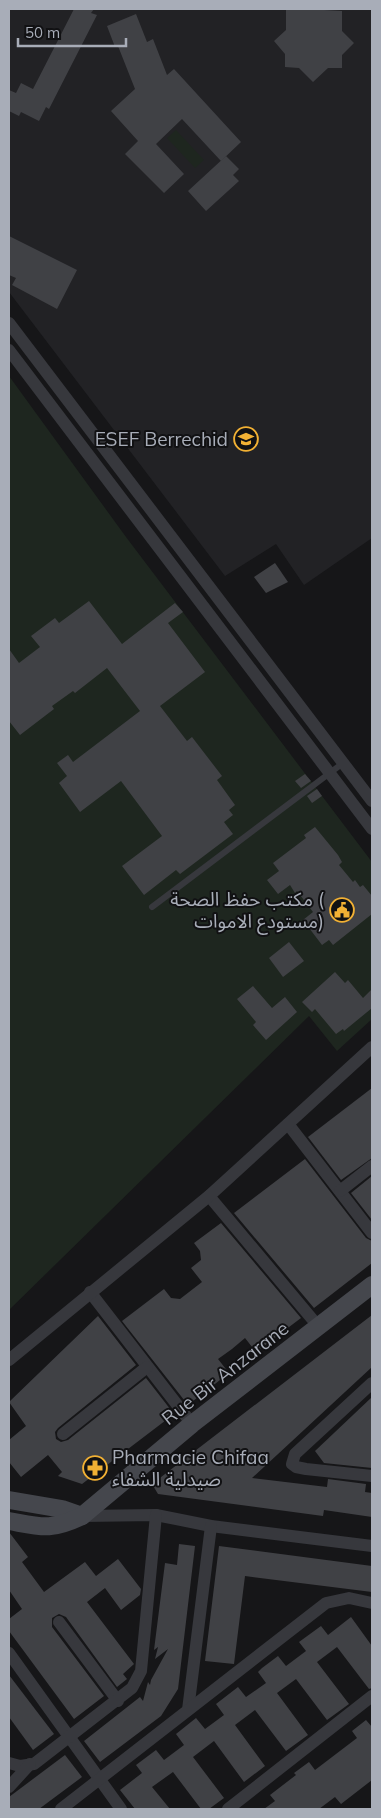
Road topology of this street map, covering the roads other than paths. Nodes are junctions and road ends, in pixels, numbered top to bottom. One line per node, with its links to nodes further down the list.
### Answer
1 (9, 323): 3 (street)
2 (9, 350): 4 (street)
3 (249, 640): 4 (street); 5 (street)
4 (236, 650): 6 (street)
5 (343, 763): 6 (lane); 7 (street)
6 (329, 773): 8 (street); 9 (lane)
7 (372, 801)
8 (372, 829)
9 (152, 907)
10 (372, 1047): 11 (street)
11 (288, 1124): 13 (street); 14 (street)
12 (372, 1166): 13 (street)
13 (340, 1191): 15 (street)
14 (209, 1196): 17 (street); 18 (street)
15 (372, 1233)
16 (372, 1285): 18 (street, Rue Bir Anzarane)
17 (90, 1292): 19 (street); 20 (street)
18 (318, 1326): 22 (street, Rue Bir Anzarane)
19 (9, 1360)
20 (148, 1367): 22 (street); 23 (street)
21 (372, 1384): 24 (street)
22 (192, 1424): 27 (street, Rue Bir Anzarane)
23 (63, 1434)
24 (372, 1476)
25 (9, 1500): 27 (street)
26 (156, 1515): 27 (street); 29 (street); 35 (street)
27 (82, 1516): 28 (street, Rue Bir Anzarane)
28 (9, 1521)
29 (211, 1526): 30 (street); 36 (street)
30 (372, 1546)
31 (372, 1603): 36 (street)
32 (59, 1622): 35 (street)
33 (9, 1653): 37 (street)
34 (372, 1696): 44 (street)
35 (118, 1701): 37 (street)
36 (188, 1710): 40 (street)
37 (68, 1738): 39 (street); 40 (street)
38 (9, 1763): 39 (street)
39 (30, 1764): 41 (street)
40 (99, 1780): 42 (street); 43 (street)
41 (9, 1787)
42 (61, 1809)
43 (121, 1809)
44 (228, 1809)

